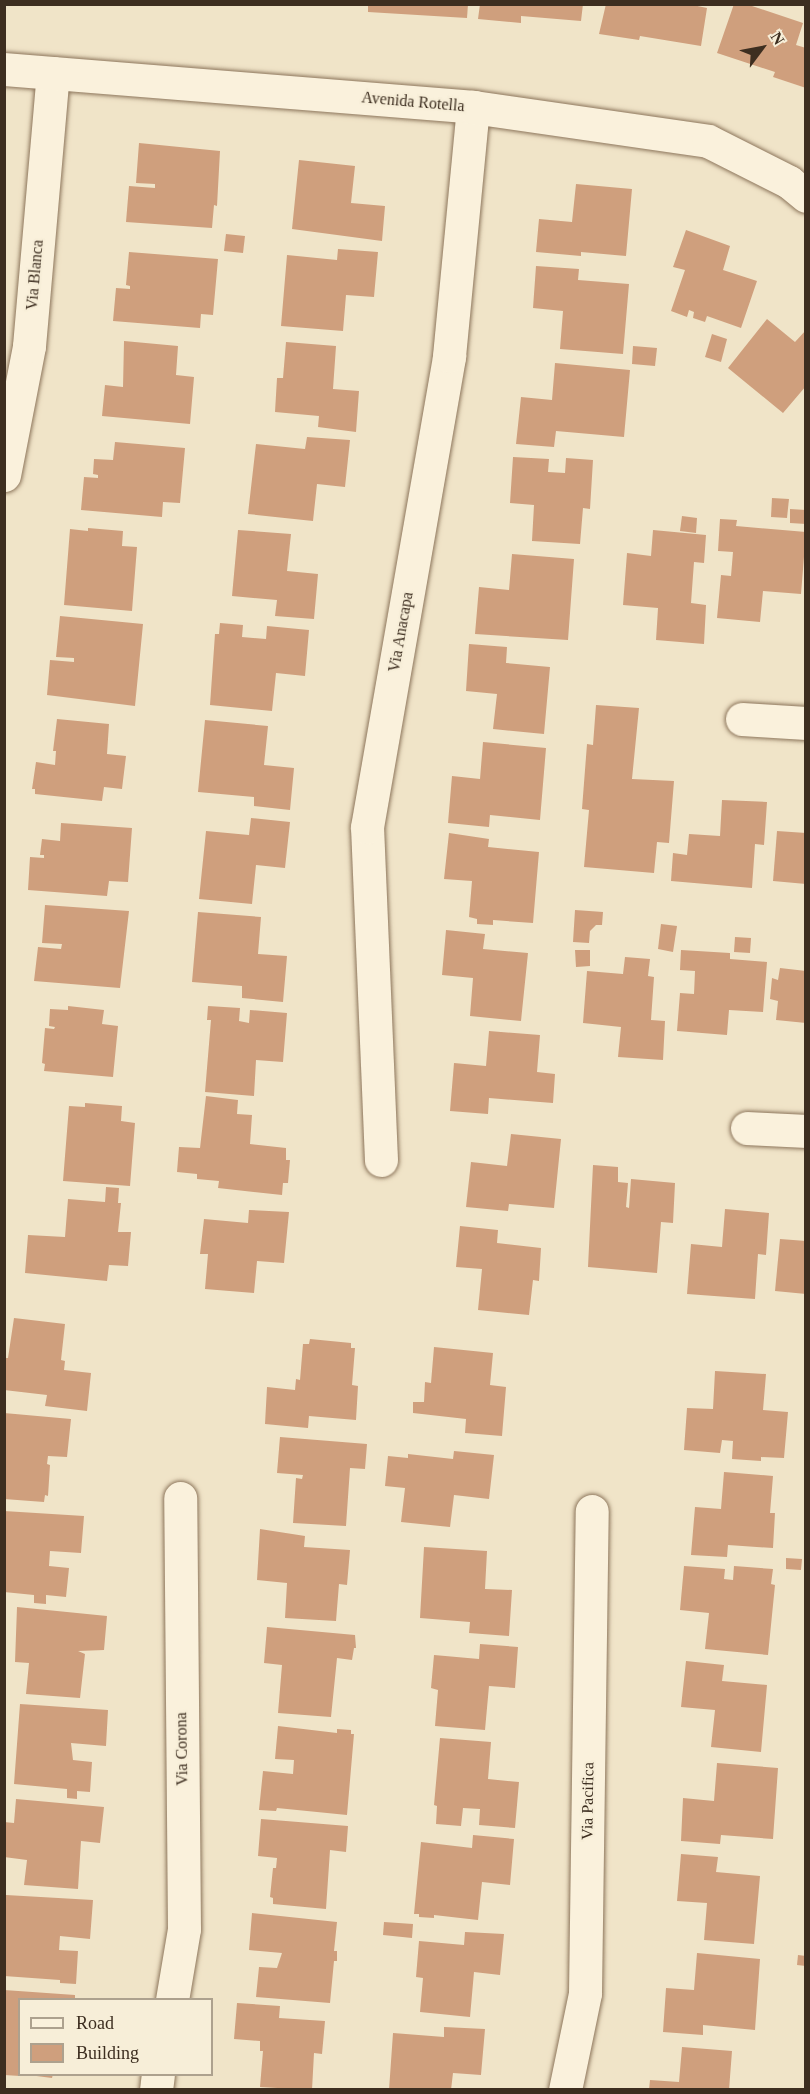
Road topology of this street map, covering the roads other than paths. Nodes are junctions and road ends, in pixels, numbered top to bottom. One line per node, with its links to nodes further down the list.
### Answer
1 (4, 69): 2 (street, Avenida Rotella)
2 (53, 73): 3 (street, Avenida Rotella); 5 (street, Via Blanca)
3 (473, 107): 4 (street, Avenida Rotella); 10 (street, Via Anacapa)
4 (806, 196)
5 (4, 475)
6 (742, 719): 7 (street)
7 (806, 723)
8 (747, 1128): 9 (street)
9 (806, 1131)
10 (381, 1160)
11 (180, 1498): 13 (street, Via Corona)
12 (592, 1511): 14 (street, Via Pacifica)
13 (172, 1998)
14 (565, 2090)

